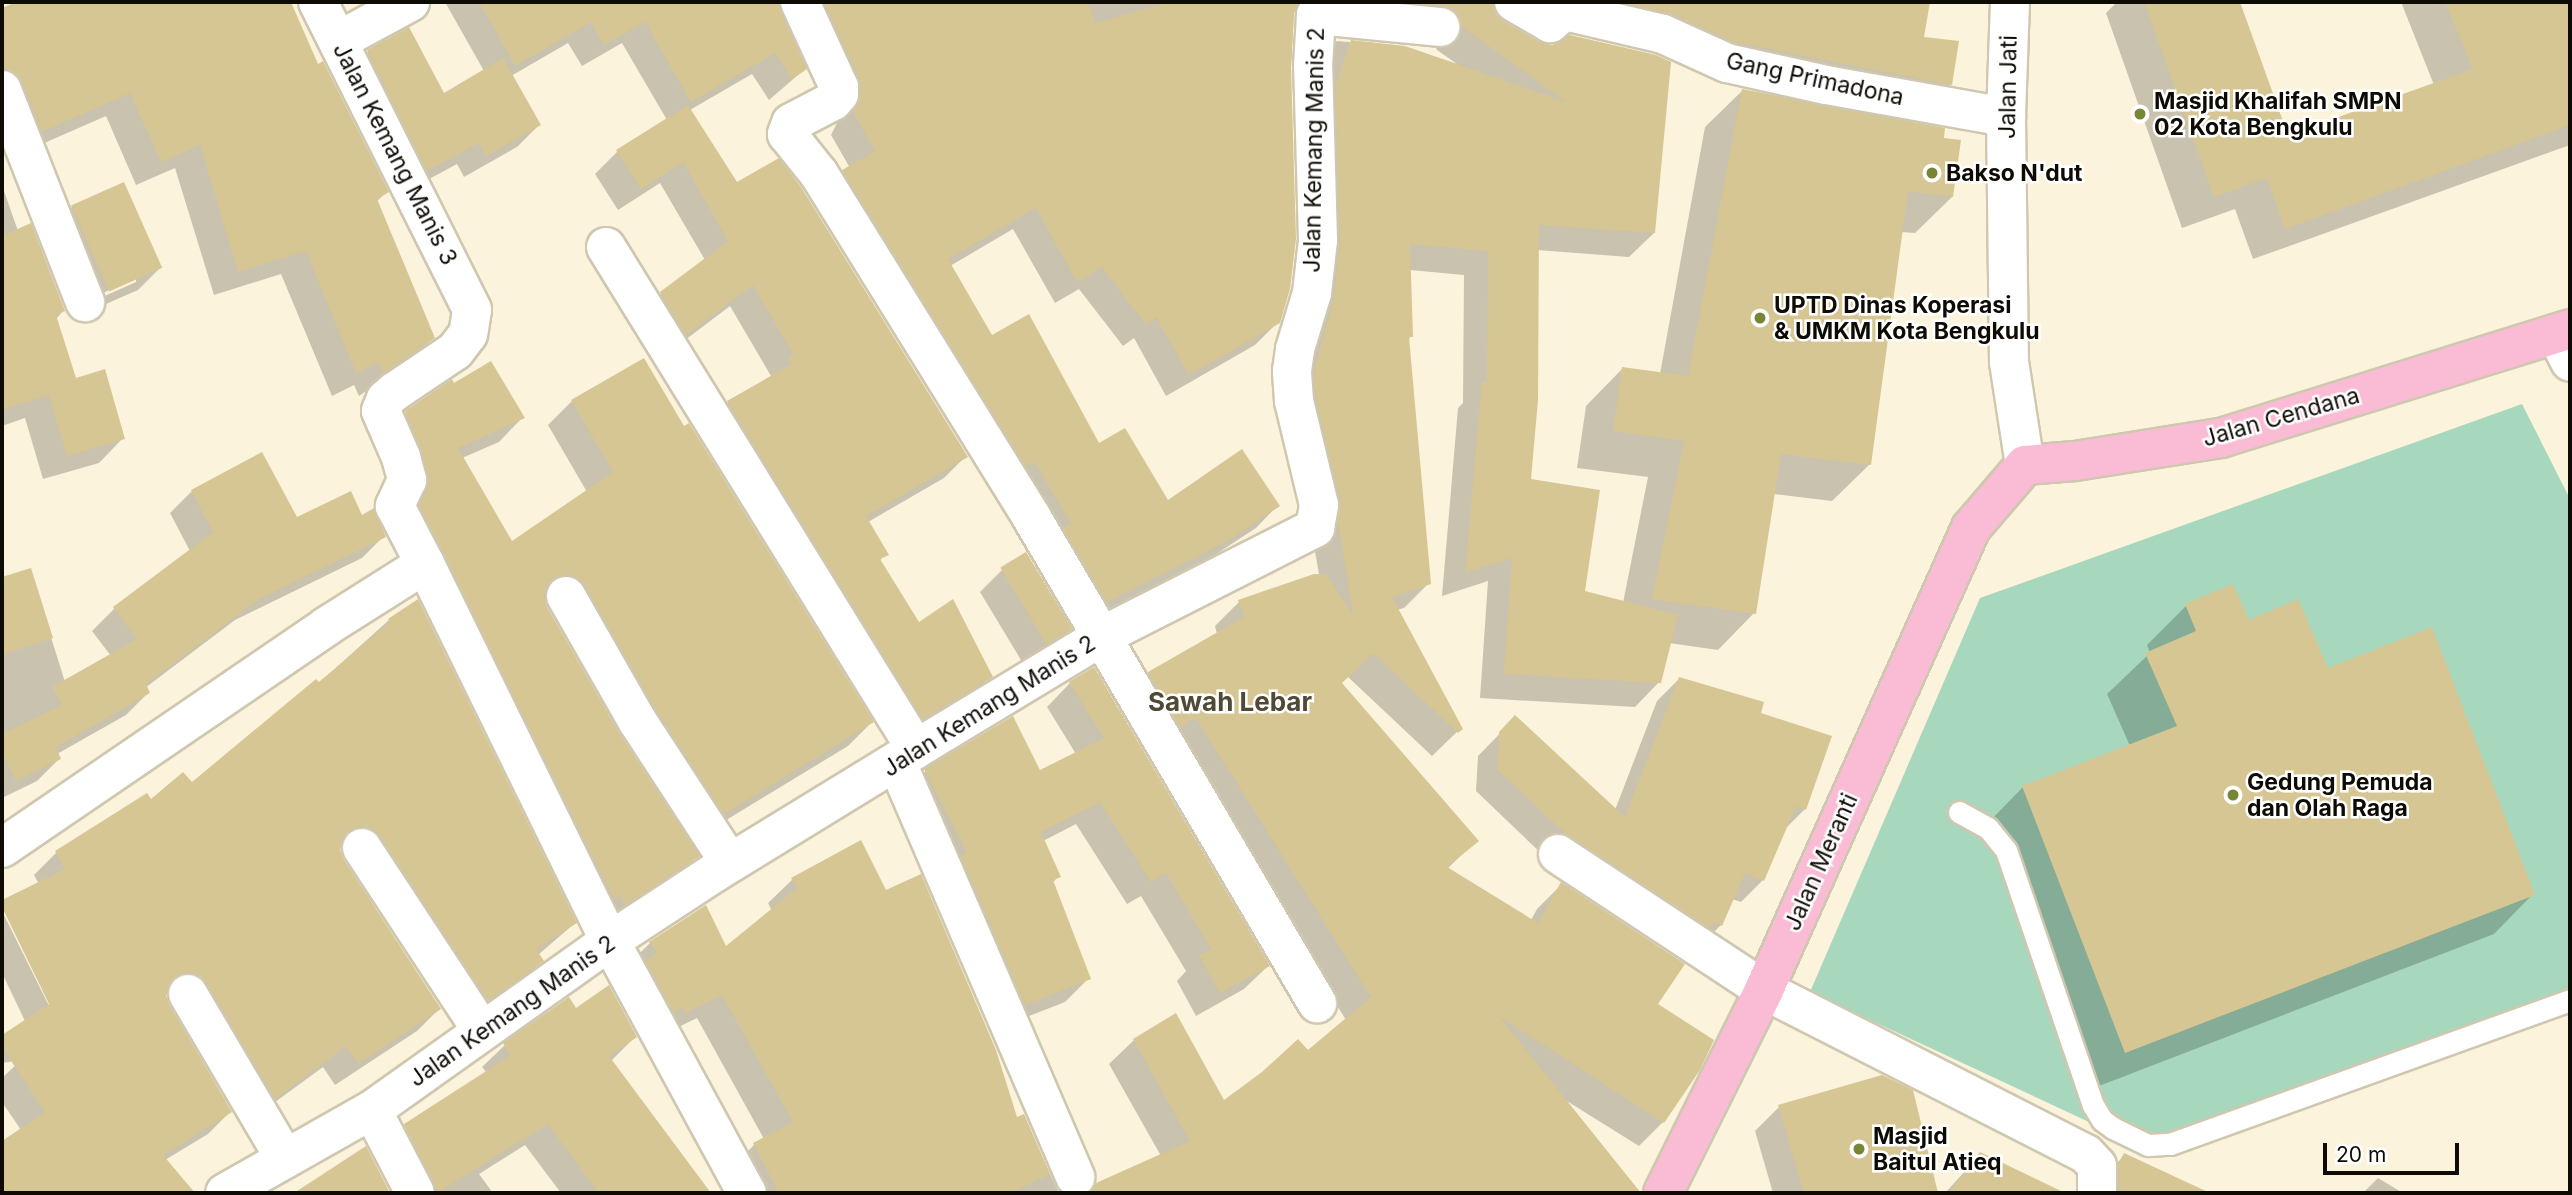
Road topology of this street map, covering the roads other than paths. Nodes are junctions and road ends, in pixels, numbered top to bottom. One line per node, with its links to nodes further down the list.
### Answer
1 (318, 2): 8 (street, Jalan Kemang Manis 3)
2 (410, 2): 8 (street)
3 (800, 2): 17 (street)
4 (1514, 2): 10 (street, Gang Primadona)
5 (2010, 2): 10 (street, Jalan Jati)
6 (1320, 8): 7 (street); 17 (street, Jalan Kemang Manis 2)
7 (1440, 27)
8 (338, 41): 15 (street, Jalan Kemang Manis 3)
9 (2, 90): 12 (street)
10 (2006, 117): 14 (street, Jalan Jati)
11 (606, 247): 18 (street)
12 (85, 302)
13 (2566, 342): 14 (main road, Jalan Cendana)
14 (2025, 465): 25 (main road, Jalan Meranti)
15 (425, 564): 20 (street); 24 (street)
16 (566, 596): 23 (street)
17 (1104, 635): 18 (street, Jalan Kemang Manis 2); 28 (street)
18 (906, 756): 23 (street, Jalan Kemang Manis 2); 32 (street)
19 (1959, 813): 27 (lane)
20 (2, 848)
21 (362, 848): 29 (street)
22 (1559, 854): 25 (street)
23 (730, 863): 24 (street, Jalan Kemang Manis 2)
24 (610, 941): 29 (street, Jalan Kemang Manis 2); 35 (street)
25 (1764, 990): 36 (main road, Jalan Meranti); 37 (street)
26 (188, 994): 31 (street)
27 (2570, 1000)
28 (1317, 1003)
29 (482, 1031): 30 (street, Jalan Kemang Manis 2)
30 (372, 1110): 31 (street, Jalan Kemang Manis 2); 34 (street)
31 (285, 1158): 33 (street, Jalan Kemang Manis 2)
32 (1075, 1177)
33 (225, 1193)
34 (415, 1193)
35 (747, 1193)
36 (1664, 1193)
37 (2097, 1193)

